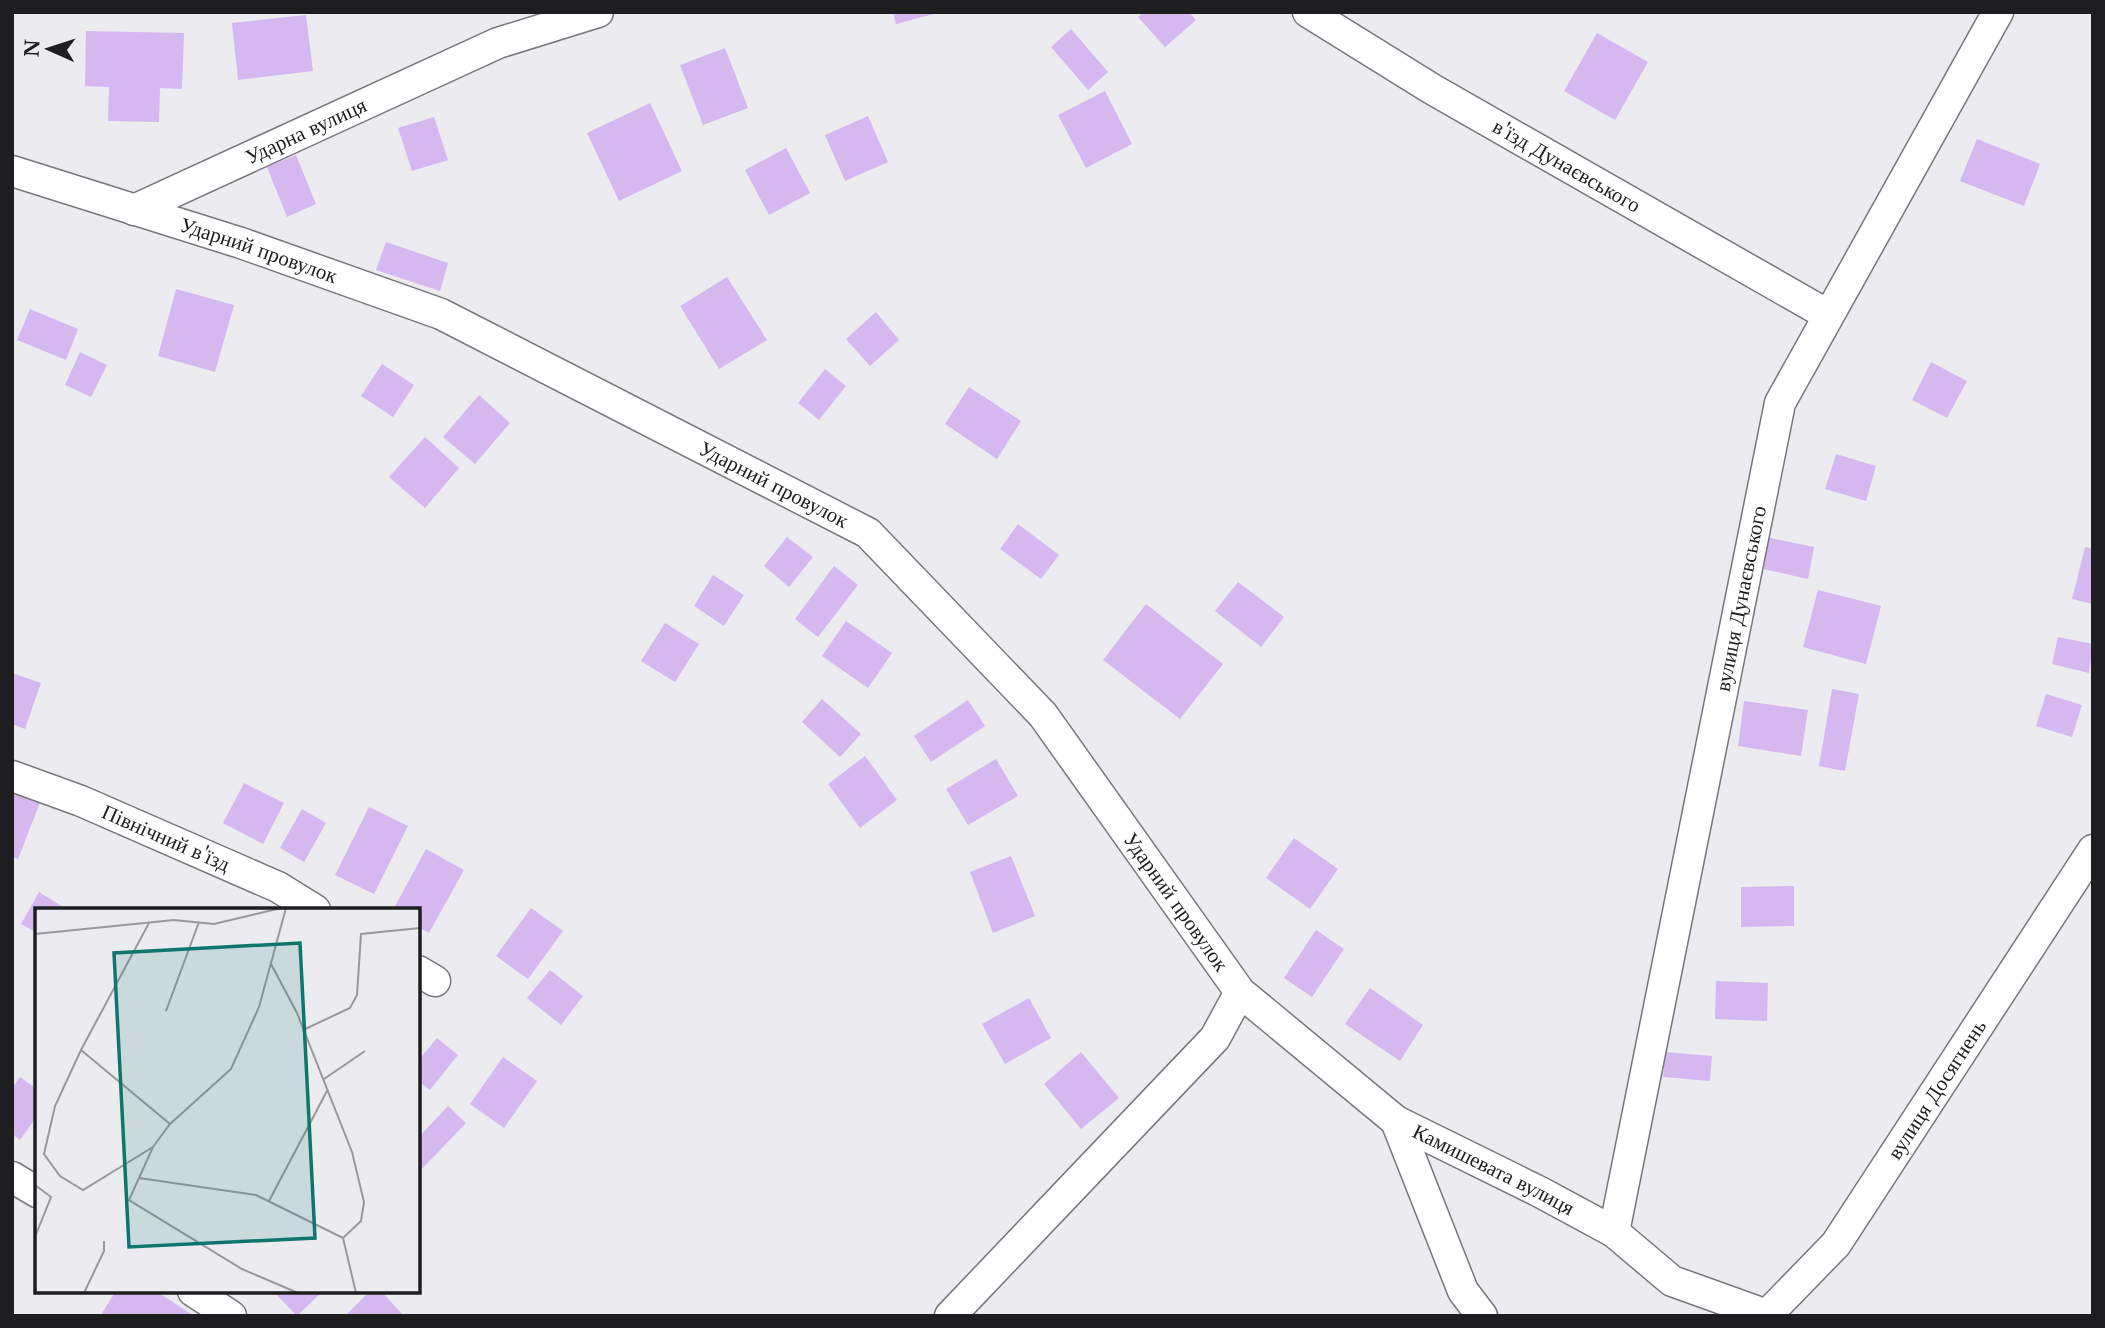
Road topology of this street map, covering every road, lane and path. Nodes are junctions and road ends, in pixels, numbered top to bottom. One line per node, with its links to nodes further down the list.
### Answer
1 (598, 12): 5 (street, Ударна вулиця)
2 (1308, 12): 6 (street, в'їзд Дунаєвського)
3 (1998, 12): 6 (street, вулиця Дунаєвського)
4 (12, 171): 5 (street)
5 (134, 210): 10 (street, Ударний провулок)
6 (1828, 314): 14 (street, вулиця Дунаєвського)
7 (12, 776): 9 (street, Північний в'їзд)
8 (2093, 850): 16 (street, вулиця Досягнень)
9 (313, 908)
10 (1240, 992): 11 (street, Камишевата вулиця); 18 (street)
11 (1396, 1121): 14 (street, Камишевата вулиця); 19 (street)
12 (12, 1177): 13 (street)
13 (35, 1191)
14 (1614, 1232): 16 (street, Камишевата вулиця)
15 (196, 1293): 17 (street)
16 (1767, 1315)
17 (231, 1316)
18 (950, 1316)
19 (1482, 1316)

